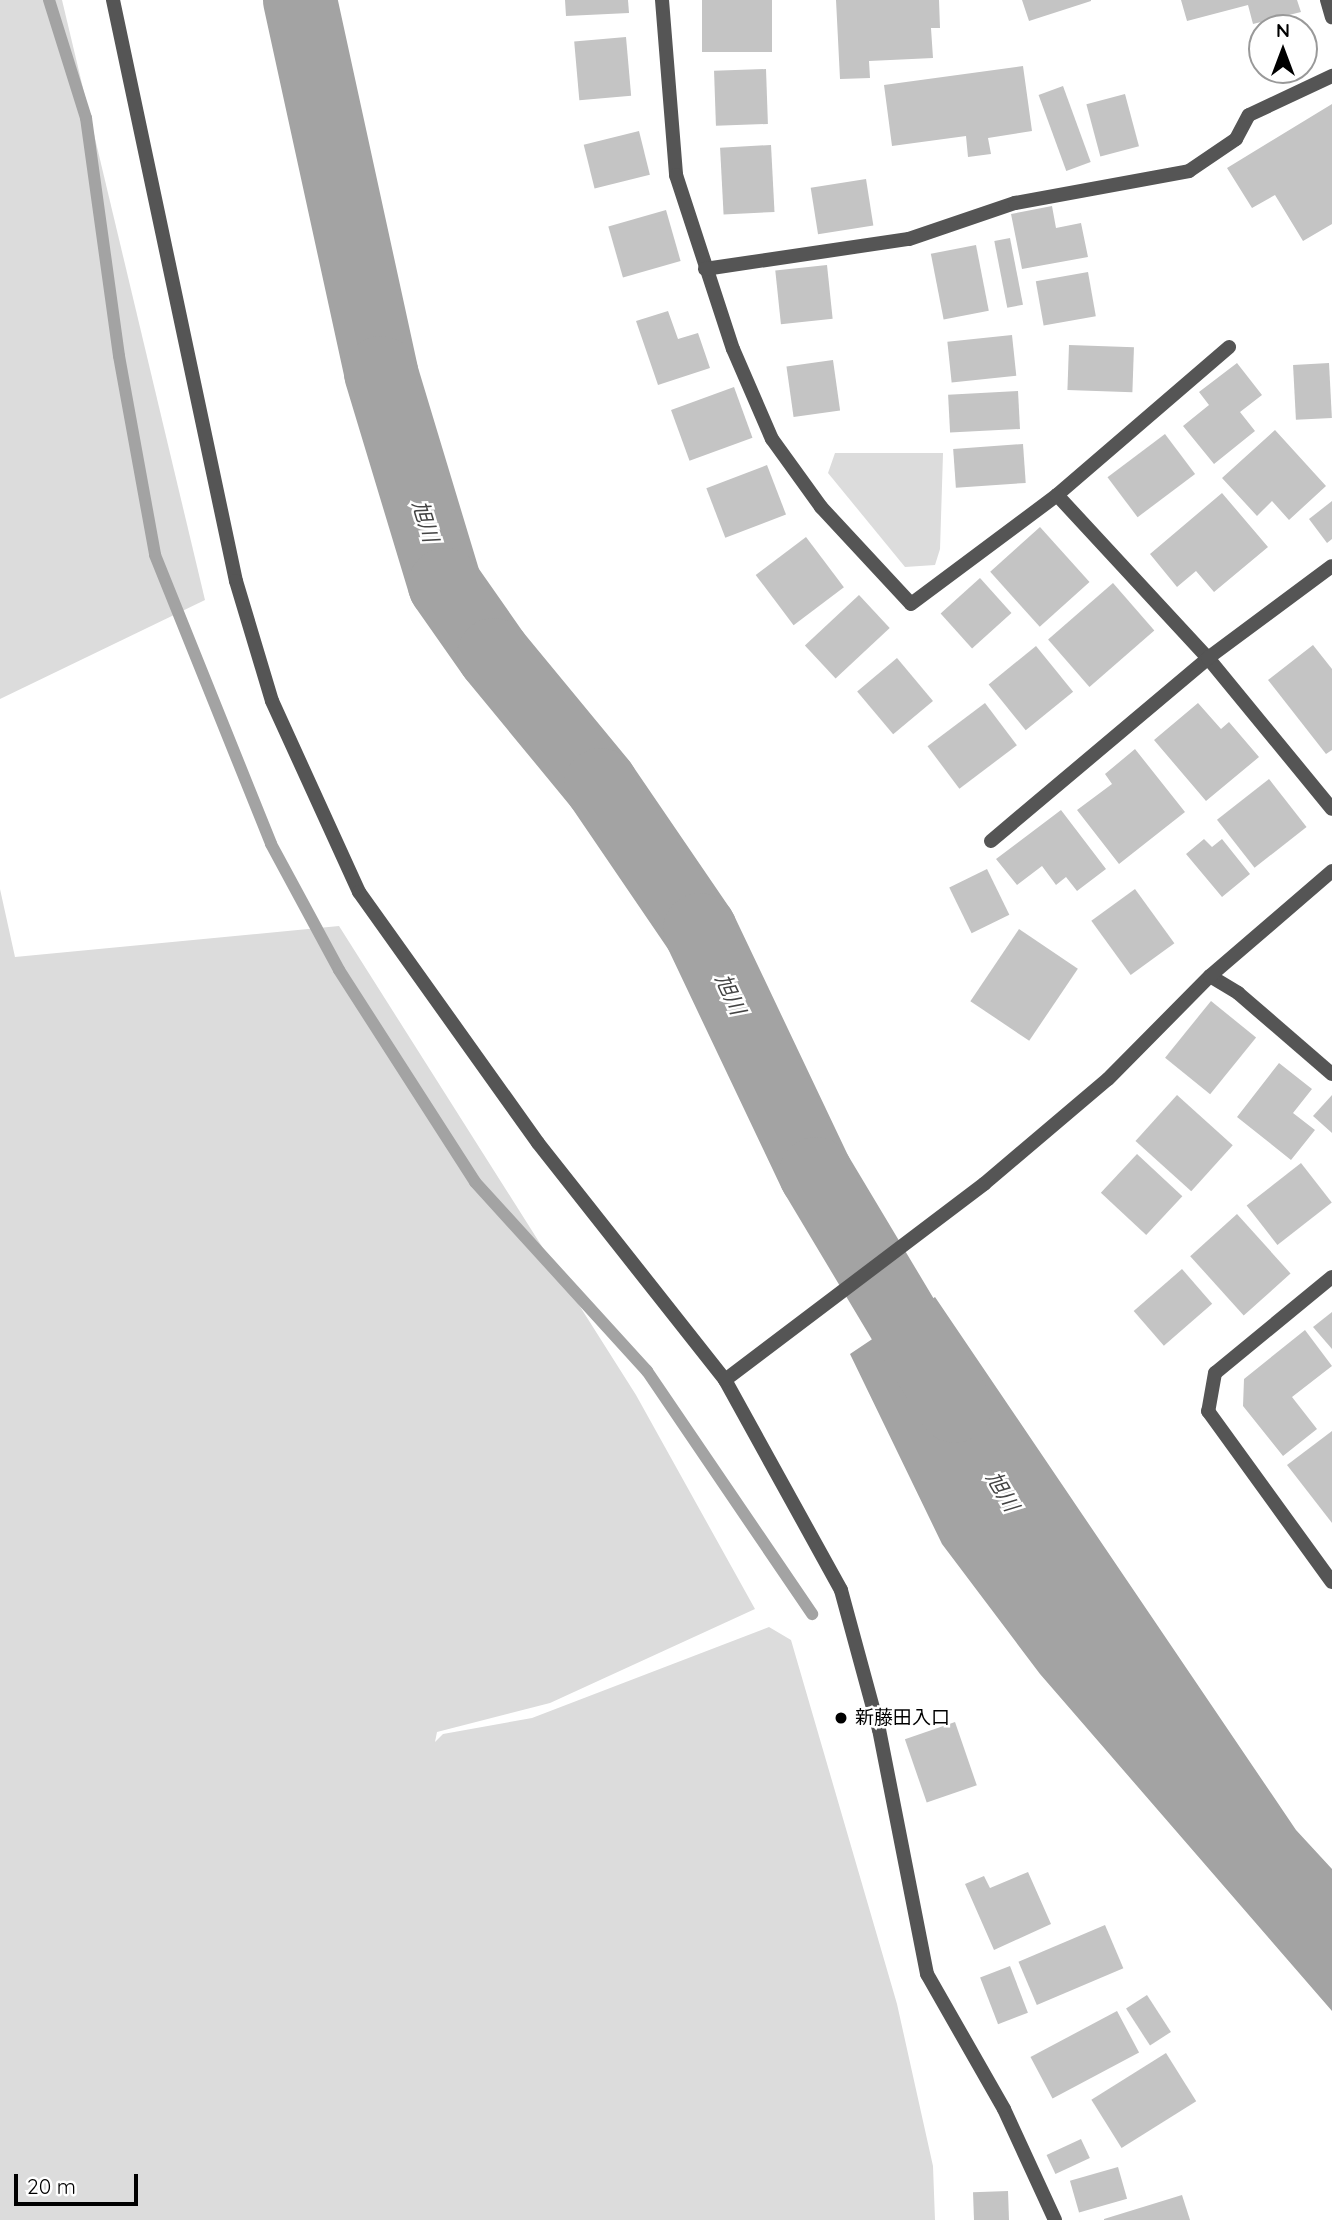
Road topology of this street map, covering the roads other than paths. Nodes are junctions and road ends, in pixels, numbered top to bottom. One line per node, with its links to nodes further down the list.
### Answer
1 (113, 0): 17 (street)
2 (662, 0): 6 (street)
3 (1327, 0): 4 (street)
4 (1332, 17)
5 (1332, 76): 6 (street)
6 (705, 269): 8 (street)
7 (1229, 347): 8 (street)
8 (1057, 495): 10 (street)
9 (1332, 566): 10 (street)
10 (1208, 658): 11 (street); 12 (street)
11 (1332, 809)
12 (990, 841)
13 (1332, 871): 14 (street)
14 (1210, 976): 15 (street); 17 (street)
15 (1332, 1074)
16 (1332, 1277): 18 (street)
17 (726, 1380): 19 (street)
18 (1330, 1577)
19 (1055, 2220)

